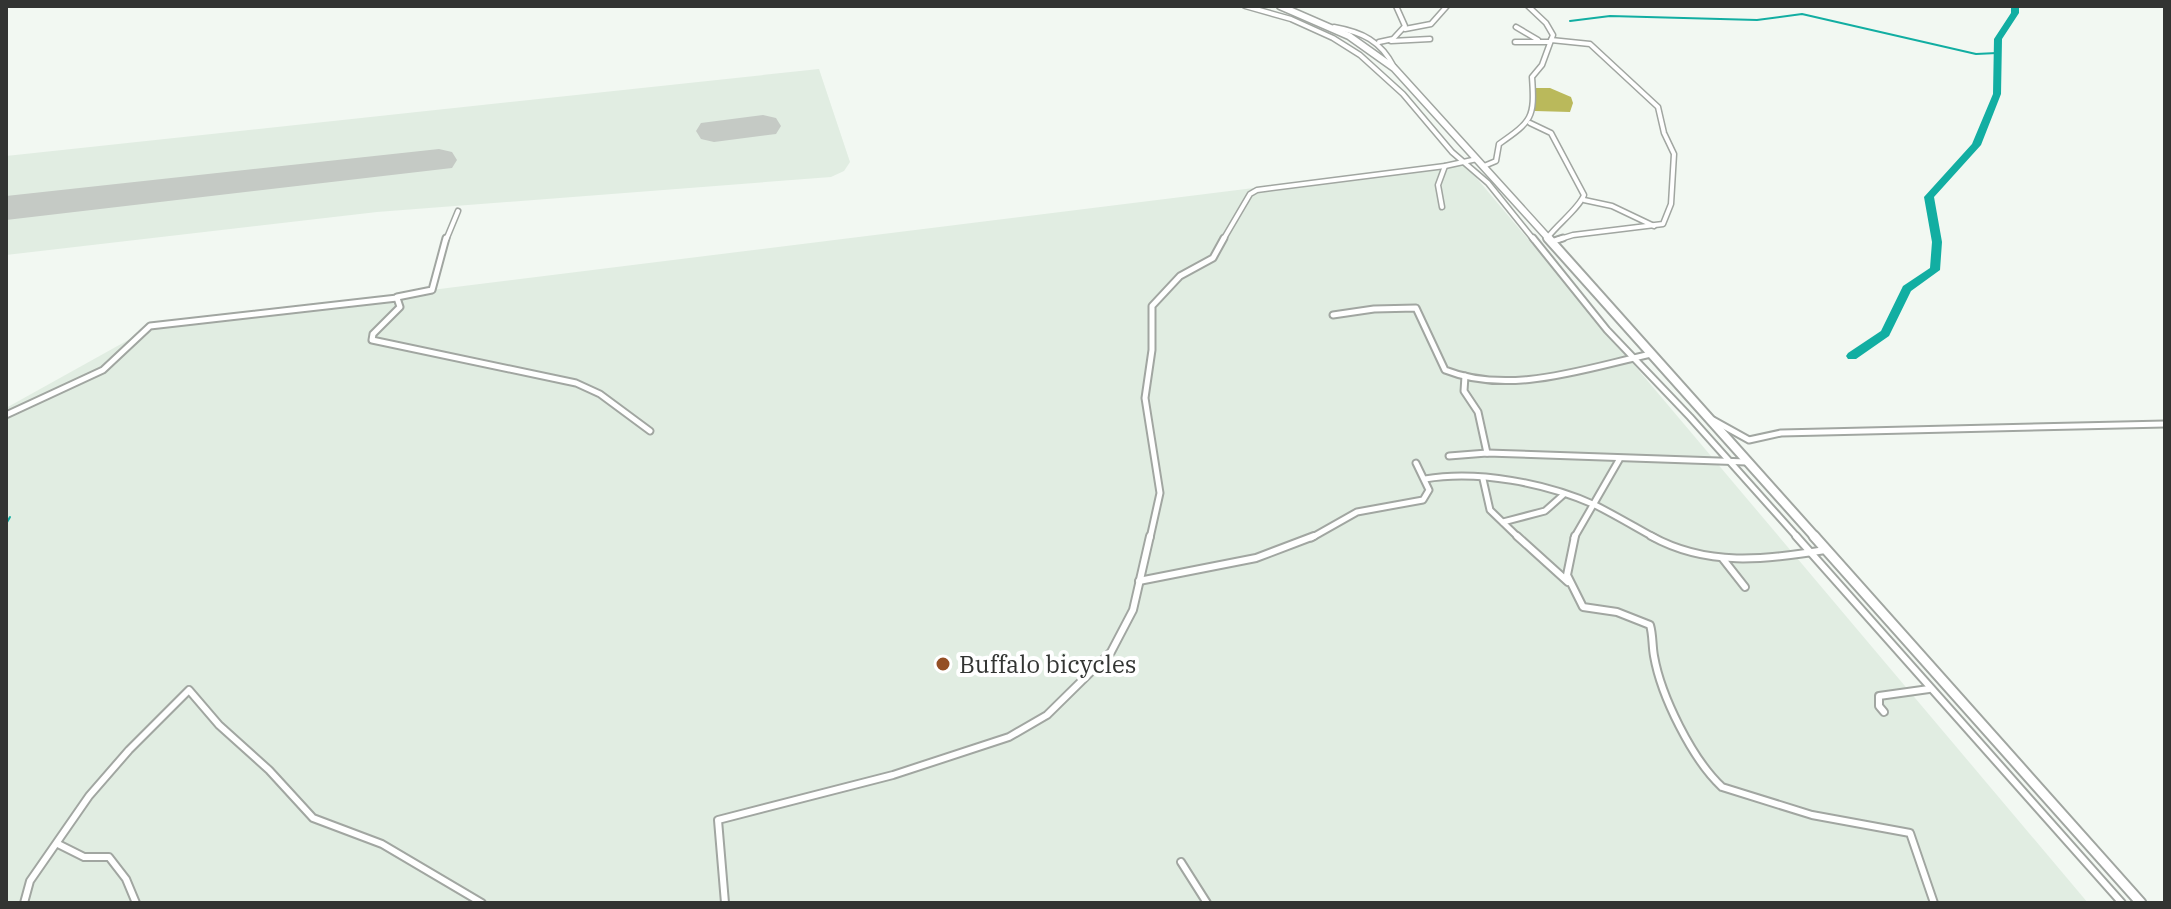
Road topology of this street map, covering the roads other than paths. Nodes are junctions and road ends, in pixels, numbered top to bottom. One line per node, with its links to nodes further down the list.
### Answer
1 (1245, 6): 18 (street)
2 (1280, 6): 6 (main road)
3 (1396, 6): 8 (street)
4 (1447, 6): 8 (street)
5 (1528, 6): 12 (street)
6 (1334, 27): 13 (street); 15 (main road)
7 (1516, 27): 11 (street)
8 (1404, 29): 10 (street)
9 (1430, 39): 10 (street)
10 (1390, 40): 13 (street)
11 (1539, 41): 12 (street); 14 (street)
12 (1551, 41): 16 (street); 24 (street)
13 (1378, 42): 15 (street)
14 (1515, 42)
15 (1394, 67): 17 (main road)
16 (1530, 123): 20 (street); 21 (street)
17 (1477, 159): 18 (street); 20 (main road)
18 (1463, 162): 19 (street); 29 (street)
19 (1445, 166): 22 (street); 51 (street)
20 (1484, 166): 25 (main road)
21 (1584, 200): 24 (street); 25 (street)
22 (1442, 207)
23 (458, 211): 26 (street)
24 (1656, 227): 25 (street)
25 (1549, 240): 28 (main road)
26 (397, 298): 31 (street); 34 (street)
27 (1333, 315): 30 (street)
28 (1651, 354): 29 (street); 32 (main road)
29 (1635, 357): 30 (street); 42 (street)
30 (1465, 376): 37 (street)
31 (6, 415)
32 (1705, 416): 35 (street); 36 (main road)
33 (2165, 424): 35 (street)
34 (650, 431)
35 (1745, 439): 36 (street)
36 (1730, 443): 40 (main road)
37 (1487, 453): 38 (street); 39 (street)
38 (1449, 456)
39 (1619, 460): 42 (street); 46 (street)
40 (1747, 462): 42 (street); 48 (main road)
41 (1416, 463): 44 (street)
42 (1731, 463): 49 (street)
43 (1483, 478): 44 (street); 45 (street); 47 (street)
44 (1425, 479): 51 (street)
45 (1563, 495): 46 (street); 47 (street)
46 (1594, 505): 50 (street); 52 (street)
47 (1503, 522): 52 (street)
48 (1826, 550): 49 (street); 65 (main road)
49 (1810, 553): 50 (street); 64 (street)
50 (1719, 557): 53 (street)
51 (1139, 581): 61 (street)
52 (1569, 582): 63 (street)
53 (1745, 587)
54 (1929, 689): 55 (street)
55 (1884, 712)
56 (58, 844): 58 (street); 59 (street); 60 (street)
57 (1181, 862): 62 (street)
58 (24, 903)
59 (136, 903)
60 (482, 903)
61 (725, 903)
62 (1207, 903)
63 (1934, 903)
64 (2122, 903)
65 (2141, 903)

